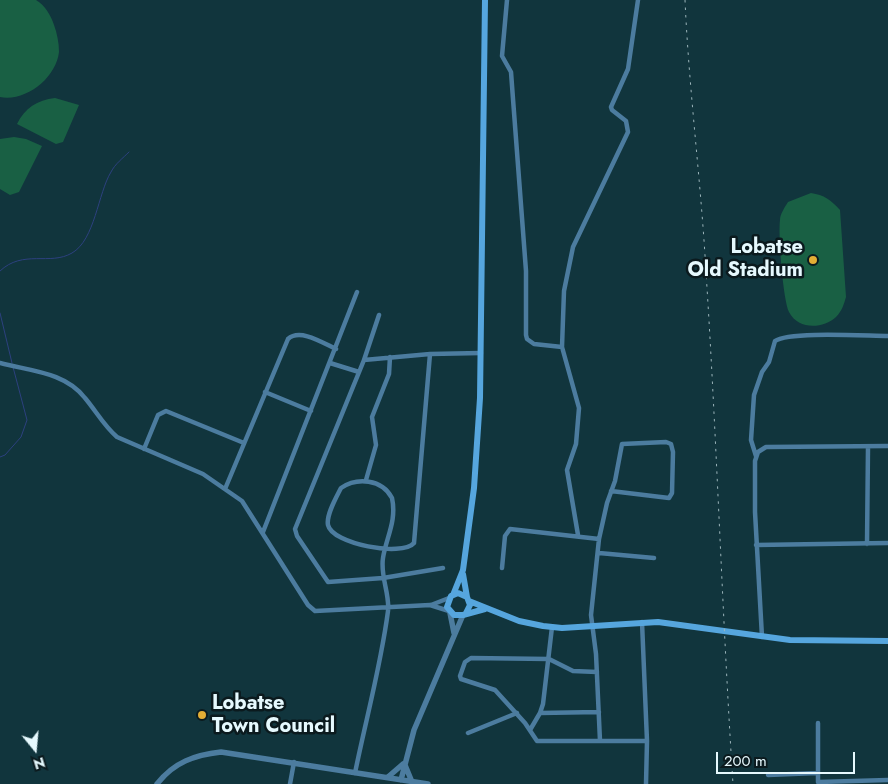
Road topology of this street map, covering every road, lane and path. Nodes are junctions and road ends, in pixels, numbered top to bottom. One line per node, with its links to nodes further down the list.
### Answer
1 (485, 0): 9 (main road)
2 (507, 0): 7 (street)
3 (638, 0): 7 (street)
4 (357, 292): 8 (street)
5 (379, 315): 12 (street)
6 (888, 336): 22 (street)
7 (562, 347): 27 (street)
8 (336, 349): 14 (street); 16 (street)
9 (481, 353): 10 (street); 37 (main road)
10 (430, 354): 11 (street); 32 (street)
11 (390, 357): 12 (street); 23 (street)
12 (364, 360): 15 (street)
13 (0, 363): 21 (street)
14 (330, 364): 15 (street); 17 (street)
15 (359, 372): 38 (street)
16 (265, 392): 17 (street); 18 (street)
17 (311, 411): 26 (street)
18 (244, 443): 21 (street); 24 (street)
19 (888, 446): 20 (street)
20 (868, 447): 22 (street); 30 (street)
21 (144, 449): 24 (street)
22 (756, 456): 31 (street)
23 (366, 480): 32 (street); 32 (street)
24 (225, 489): 26 (street)
25 (611, 491): 25 (street); 28 (street)
26 (263, 532): 42 (street)
27 (578, 535): 28 (street); 36 (street)
28 (599, 539): 33 (street)
29 (888, 543): 30 (street)
30 (867, 544): 31 (street)
31 (756, 545): 50 (street)
32 (386, 550): 38 (street)
33 (599, 553): 34 (street); 47 (street)
34 (654, 558)
35 (442, 568): 38 (street)
36 (502, 568)
37 (463, 570): 39 (main road); 40 (main road)
38 (383, 578): 42 (street)
39 (451, 596): 40 (main road); 41 (street); 44 (main road)
40 (468, 599): 43 (main road); 45 (main road)
41 (430, 605): 42 (street); 44 (street)
42 (388, 608): 64 (street)
43 (485, 609): 45 (main road); 48 (main road)
44 (450, 612): 45 (main road); 49 (street)
45 (465, 614): 49 (street)
46 (642, 622): 47 (main road); 50 (main road); 61 (street)
47 (593, 625): 48 (main road); 53 (street)
48 (552, 627): 52 (street)
49 (454, 633): 63 (street)
50 (762, 637): 51 (main road)
51 (888, 641)
52 (549, 659): 53 (street); 55 (street); 56 (street)
53 (597, 672): 54 (street)
54 (599, 712): 56 (street); 60 (street)
55 (517, 713): 58 (street); 59 (street)
56 (540, 714): 58 (street)
57 (818, 723): 65 (street)
58 (530, 730): 60 (street)
59 (468, 733)
60 (600, 741): 61 (street)
61 (647, 741): 74 (street)
62 (294, 762): 64 (street); 71 (street); 72 (street)
63 (405, 763): 67 (street); 68 (street); 70 (street)
64 (355, 772): 67 (street)
65 (817, 773): 66 (street); 69 (street)
66 (768, 775)
67 (386, 779): 68 (street)
68 (401, 780): 70 (street)
69 (888, 780)
70 (412, 782): 73 (street)
71 (157, 784)
72 (290, 784)
73 (428, 784)
74 (646, 784)

